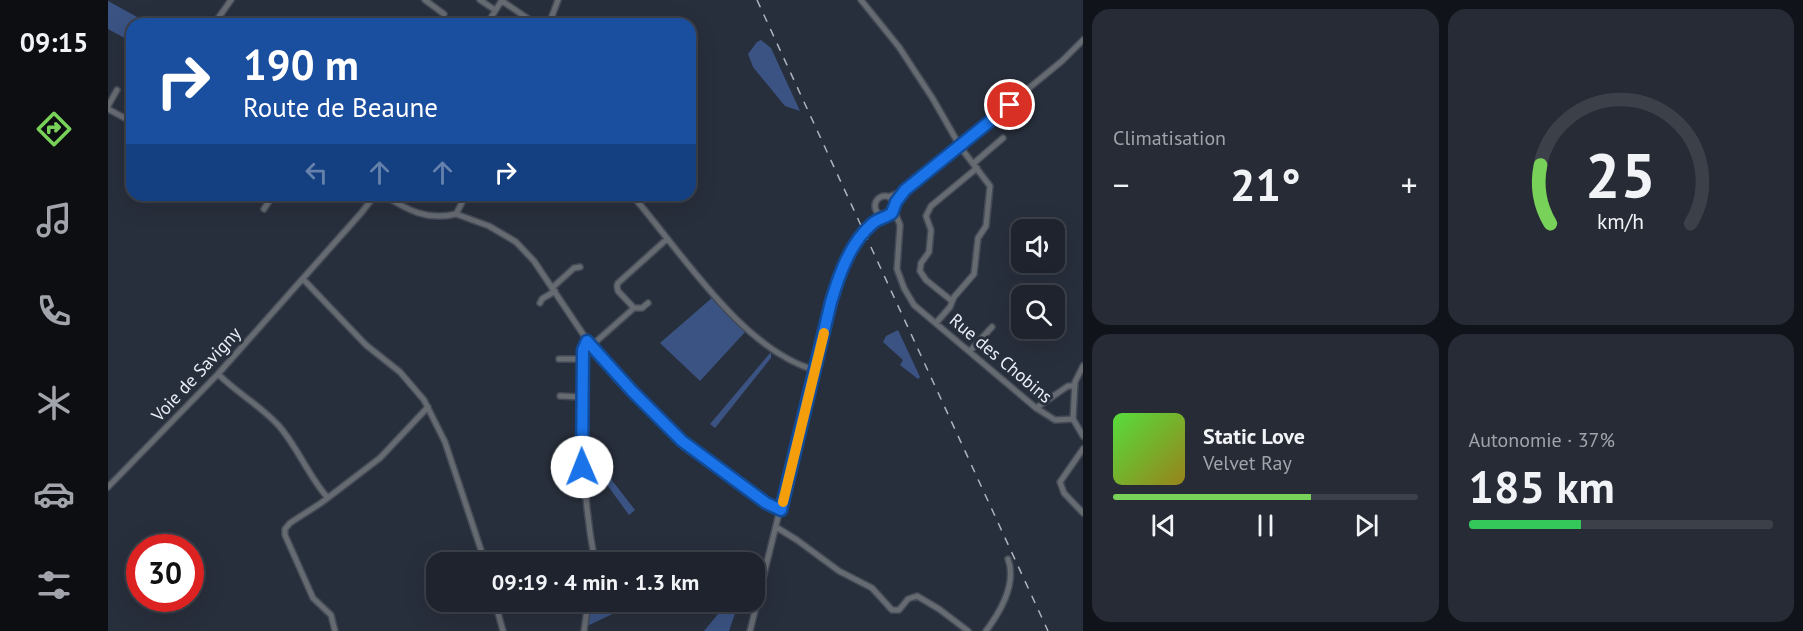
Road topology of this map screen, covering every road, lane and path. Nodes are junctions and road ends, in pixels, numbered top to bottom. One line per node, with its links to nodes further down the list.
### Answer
1 (231, 0): 9 (street)
2 (425, 0): 8 (street)
3 (480, 0): 7 (street)
4 (558, 0): 12 (street)
5 (861, 0): 18 (street)
6 (502, 1): 7 (street); 11 (street)
7 (495, 10): 10 (street)
8 (444, 14)
9 (218, 18)
10 (490, 18)
11 (527, 18)
12 (551, 18)
13 (1083, 40): 18 (street)
14 (117, 90): 15 (street)
15 (108, 108): 16 (street)
16 (126, 118)
17 (1004, 138): 19 (street)
18 (960, 146): 19 (street); 20 (street)
19 (975, 166): 38 (street); 38 (street)
20 (905, 190): 21 (street); 27 (street)
21 (889, 197): 27 (street); 29 (street)
22 (269, 201): 28 (street)
23 (370, 201): 36 (street, Voie de Savigny)
24 (393, 201): 30 (street)
25 (463, 201): 30 (street)
26 (637, 201): 34 (street)
27 (894, 208): 31 (street); 33 (street)
28 (264, 209)
29 (876, 211): 31 (street); 32 (street)
30 (456, 214): 37 (street)
31 (886, 216): 32 (street); 33 (street)
32 (870, 224): 49 (street, bridge)
33 (899, 228): 42 (street, Rue des Chobins)
34 (667, 239): 41 (street); 49 (street)
35 (580, 267): 37 (street)
36 (303, 279): 50 (street, Voie de Savigny); 54 (street)
37 (554, 289): 39 (street); 44 (street)
38 (952, 301): 42 (street)
39 (540, 303)
40 (648, 303): 41 (street)
41 (634, 308): 44 (street)
42 (936, 323): 45 (street, Rue des Chobins)
43 (992, 327): 45 (street)
44 (589, 343): 47 (street); 61 (street)
45 (970, 351): 55 (street, Rue des Chobins)
46 (559, 358): 47 (street)
47 (583, 359): 53 (street)
48 (1083, 366): 51 (street)
49 (815, 370): 61 (street)
50 (218, 374): 59 (street, Voie de Savigny); 60 (street)
51 (1075, 386): 55 (street); 56 (street)
52 (560, 396): 53 (street)
53 (582, 397): 65 (street)
54 (429, 406): 60 (street); 64 (street)
55 (1036, 408): 56 (street, Rue des Chobins)
56 (1074, 419): 57 (street)
57 (1083, 436)
58 (1083, 449): 62 (street)
59 (108, 487)
60 (327, 497): 69 (street)
61 (781, 510): 63 (street)
62 (1083, 513)
63 (776, 527): 72 (street); 73 (street)
64 (481, 552)
65 (593, 552)
66 (1008, 559): 74 (street)
67 (498, 612): 70 (street)
68 (587, 612): 71 (street)
69 (335, 631)
70 (503, 631)
71 (584, 631)
72 (750, 631)
73 (968, 631)
74 (986, 631)

